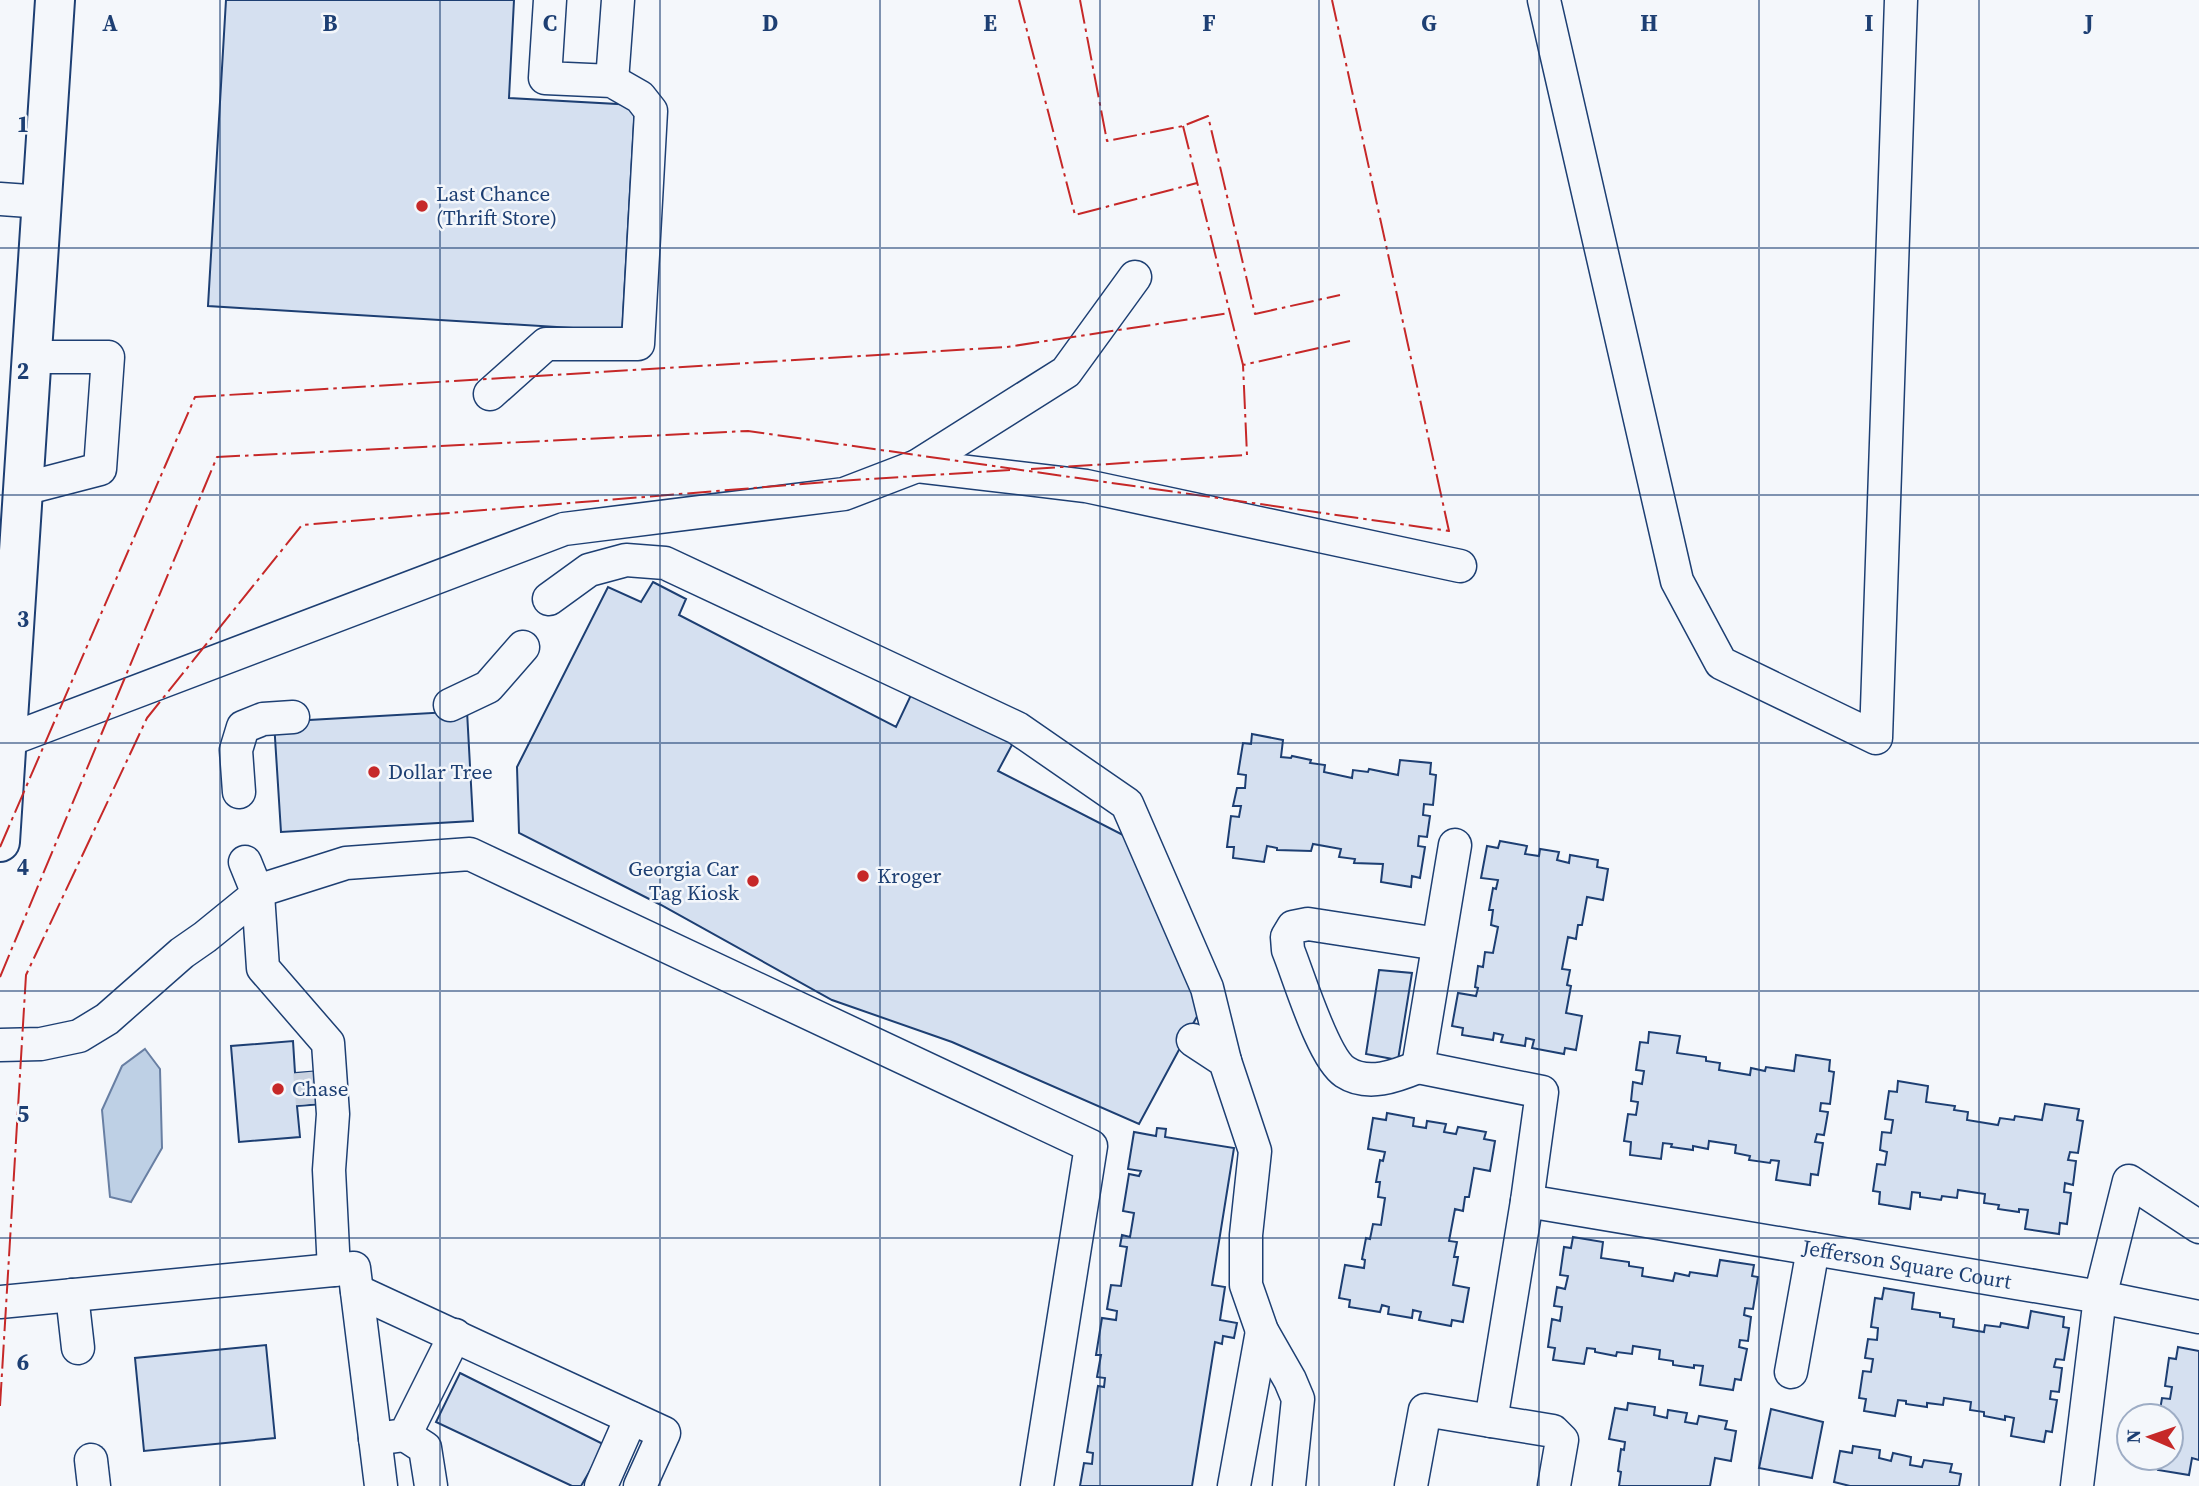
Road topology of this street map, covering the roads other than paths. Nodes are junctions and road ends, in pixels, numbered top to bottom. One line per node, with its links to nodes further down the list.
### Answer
1 (55, 0): 8 (main road)
2 (550, 0): 6 (street)
3 (618, 0): 6 (street)
4 (1544, 0): 5 (street)
5 (1901, 0)
6 (612, 81): 11 (street)
7 (0, 199): 8 (street)
8 (43, 202): 10 (main road)
9 (1135, 277): 12 (street)
10 (32, 357): 13 (main road); 13 (street)
11 (490, 394)
12 (917, 466): 14 (street); 19 (street)
13 (23, 489): 19 (main road)
14 (1460, 566)
15 (549, 599): 29 (street)
16 (523, 647): 17 (street)
17 (450, 705)
18 (293, 717): 20 (street)
19 (6, 741): 21 (main road)
20 (239, 792)
21 (1, 823)
22 (1455, 845): 25 (street)
23 (245, 862): 24 (street)
24 (258, 894): 26 (street); 28 (street); 54 (street)
25 (1438, 944): 30 (street); 30 (street)
26 (306, 1018): 31 (street); 33 (street)
27 (1193, 1040): 29 (street)
28 (0, 1045)
29 (1224, 1061): 43 (street)
30 (1418, 1066): 34 (street)
31 (309, 1072)
32 (312, 1105): 33 (street)
33 (329, 1170): 37 (street)
34 (1527, 1201): 36 (street, Jefferson Square Court); 48 (street)
35 (2199, 1227): 40 (street)
36 (1813, 1250): 40 (street, Jefferson Square Court); 46 (street)
37 (334, 1270): 38 (street); 39 (street)
38 (357, 1291): 44 (street); 49 (street)
39 (72, 1295): 41 (street); 45 (street)
40 (2100, 1297): 42 (street, Jefferson Square Court); 59 (street)
41 (0, 1302)
42 (2199, 1317)
43 (1262, 1331): 55 (street); 56 (street)
44 (456, 1335): 47 (street); 49 (street)
45 (78, 1348)
46 (1791, 1372)
47 (631, 1418): 52 (street); 53 (street)
48 (1491, 1422): 57 (street); 58 (street)
49 (390, 1437): 50 (street); 51 (street)
50 (381, 1486)
51 (431, 1486)
52 (601, 1486)
53 (640, 1486)
54 (1037, 1486)
55 (1234, 1486)
56 (1289, 1486)
57 (1411, 1486)
58 (1554, 1486)
59 (2077, 1486)

